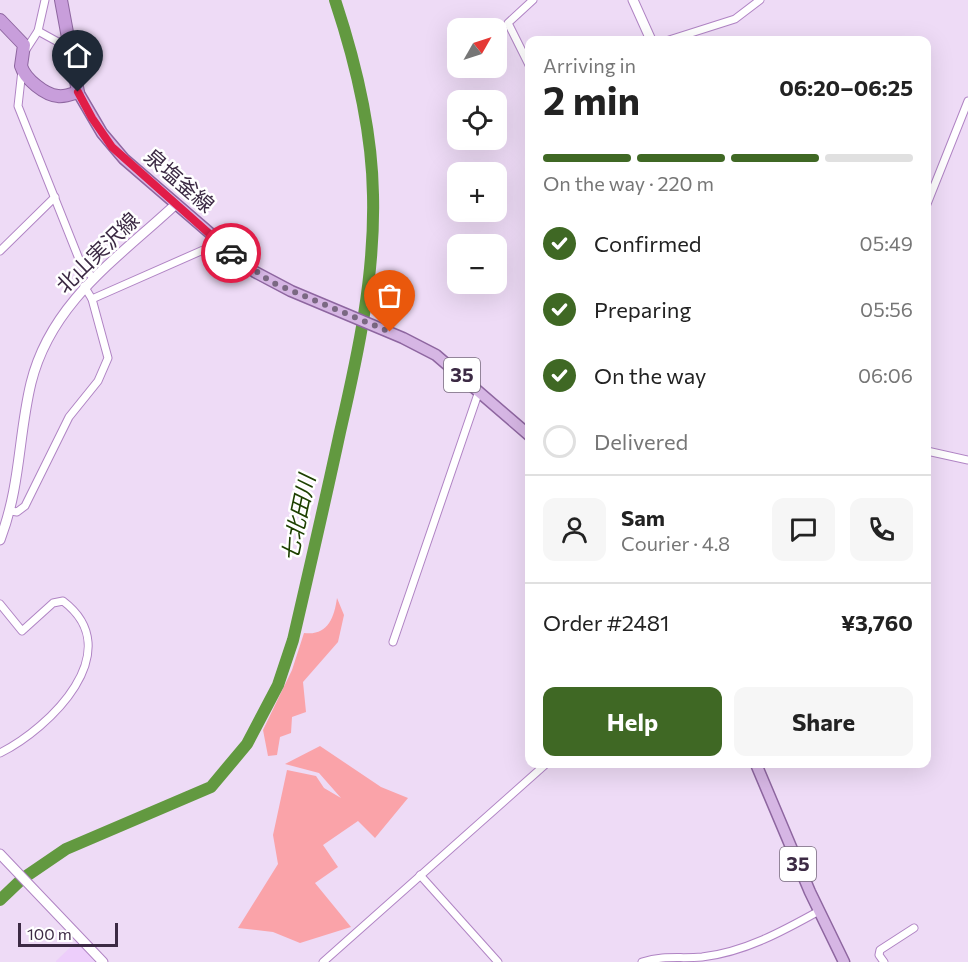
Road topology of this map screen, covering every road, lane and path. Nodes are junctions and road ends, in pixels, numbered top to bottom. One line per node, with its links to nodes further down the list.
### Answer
1 (45, 0): 7 (street)
2 (61, 0): 14 (highway)
3 (533, 0): 12 (street)
4 (633, 0): 8 (street)
5 (760, 0): 9 (street)
6 (0, 20): 11 (highway)
7 (38, 31): 10 (street); 11 (street)
8 (649, 36)
9 (683, 36)
10 (58, 42)
11 (25, 51): 13 (highway)
12 (525, 57)
13 (22, 70): 14 (highway); 17 (street)
14 (78, 92): 18 (main road, 泉塩釜線 / 35)
15 (968, 100): 16 (street)
16 (931, 194)
17 (55, 198): 20 (street); 21 (street)
18 (176, 204): 19 (main road, 泉塩釜線 / 35); 21 (street, 北山実沢線)
19 (219, 243): 23 (street); 24 (main road, 泉塩釜線 / 35)
20 (0, 251)
21 (93, 278): 22 (street, 北山実沢線)
22 (84, 286): 23 (street); 28 (street, 北山実沢線)
23 (92, 299): 28 (street)
24 (479, 390): 25 (main road, 35); 31 (street)
25 (525, 431)
26 (931, 452): 27 (street)
27 (968, 460)
28 (11, 511): 29 (street, 北山実沢線)
29 (0, 540)
30 (0, 604): 32 (street)
31 (393, 642)
32 (0, 753)
33 (541, 768): 36 (street)
34 (758, 768): 37 (main road, 35)
35 (2, 856): 39 (street)
36 (420, 875): 40 (street); 41 (street)
37 (819, 911): 42 (street); 43 (main road, 35)
38 (914, 928): 44 (street)
39 (103, 962)
40 (323, 962)
41 (498, 962)
42 (642, 962)
43 (844, 962)
44 (884, 962)

